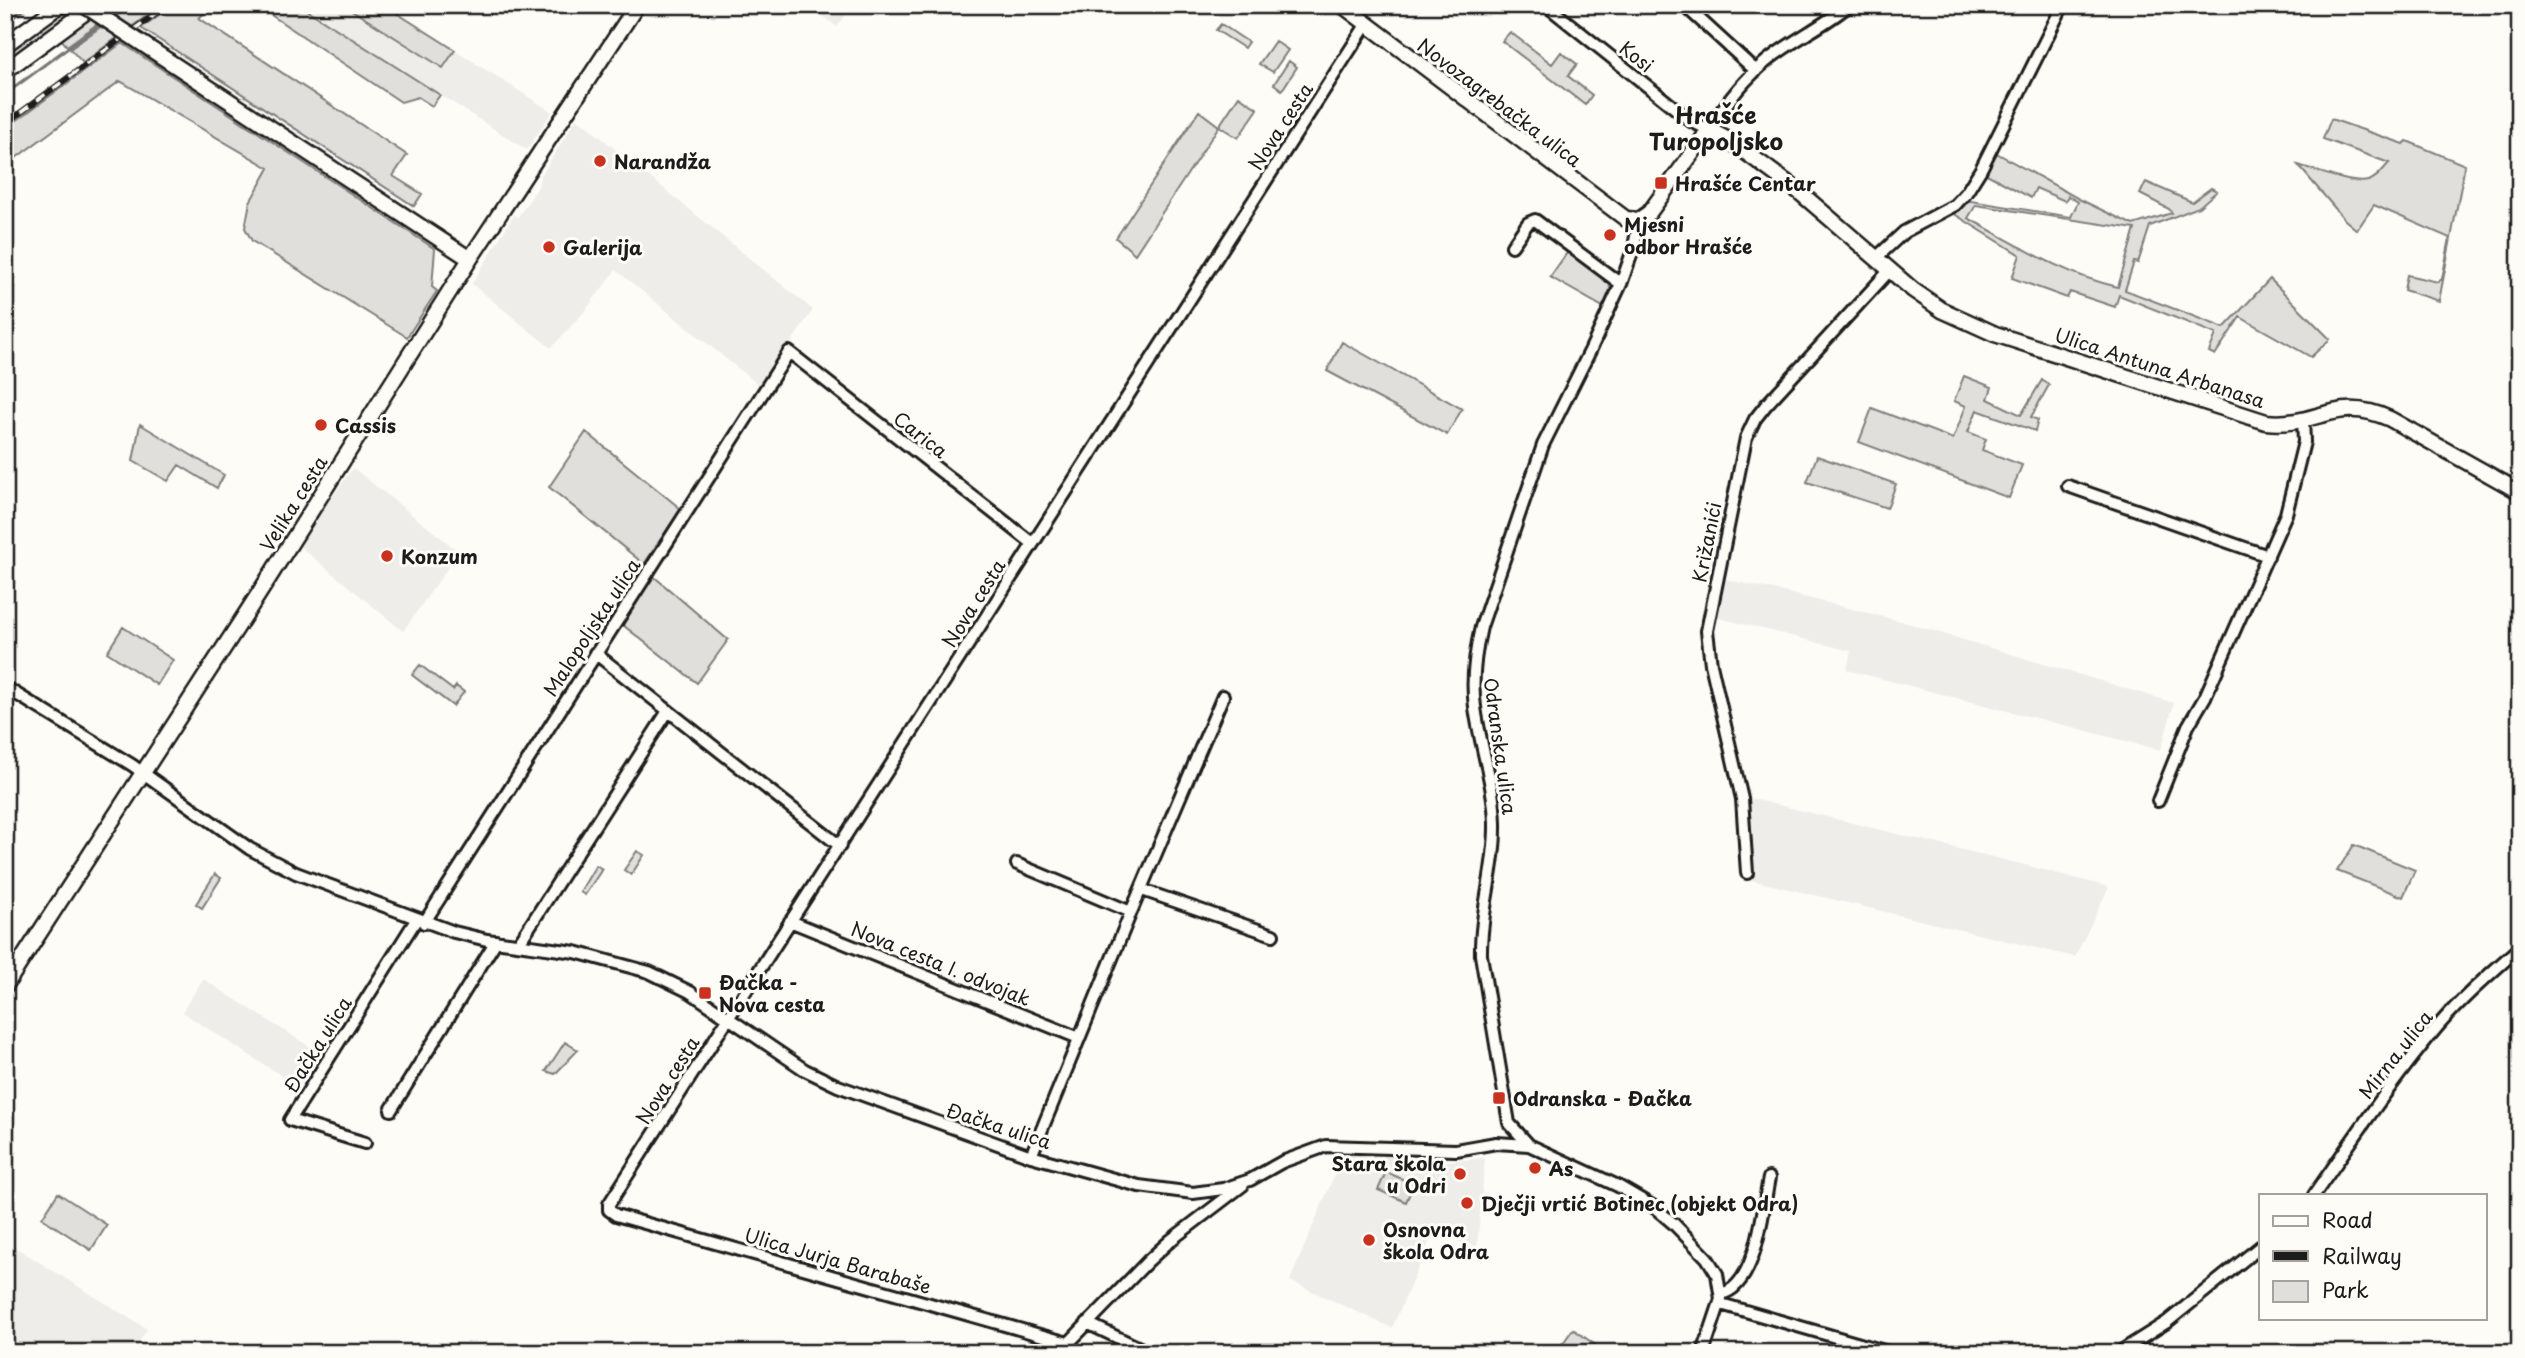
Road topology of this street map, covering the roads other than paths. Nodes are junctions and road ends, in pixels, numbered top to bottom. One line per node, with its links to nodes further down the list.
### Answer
1 (60, 5): 11 (main road)
2 (84, 5): 18 (main road, bridge)
3 (95, 5): 12 (main road)
4 (637, 5): 18 (main road, Velika cesta)
5 (1342, 5): 10 (main road, Novozagrebačka ulica)
6 (1546, 5): 14 (street, Kosi)
7 (1684, 5): 13 (street)
8 (1849, 5): 13 (street)
9 (2063, 5): 17 (street)
10 (1366, 24): 15 (main road, Novozagrebačka ulica); 25 (street, Nova cesta)
11 (5, 45)
12 (5, 71)
13 (1756, 71): 14 (street)
14 (1709, 130): 15 (main road); 17 (main road, Ulica Antuna Arbanasa)
15 (1639, 220): 20 (street, Odranska ulica)
16 (1512, 246): 20 (street)
17 (1877, 257): 19 (main road, Ulica Antuna Arbanasa)
18 (470, 259): 31 (main road, Velika cesta)
19 (1890, 270): 22 (main road, Ulica Antuna Arbanasa); 35 (street, Križanići)
20 (1621, 284): 48 (street, Odranska ulica)
21 (789, 352): 25 (street, Carica); 27 (street, Malopoljska ulica)
22 (2303, 419): 24 (main road, Ulica Antuna Arbanasa); 26 (street)
23 (2068, 486): 26 (street)
24 (2520, 492)
25 (1032, 543): 33 (street, Nova cesta)
26 (2268, 556): 32 (street)
27 (595, 653): 30 (street); 39 (street, Malopoljska ulica)
28 (5, 687): 31 (street, Đačka ulica)
29 (1223, 696): 36 (street)
30 (668, 711): 33 (street); 42 (street)
31 (143, 774): 39 (street, Đačka ulica); 44 (main road, Velika cesta)
32 (2158, 801)
33 (840, 846): 38 (street, Nova cesta)
34 (1017, 864): 37 (street)
35 (1746, 873)
36 (1142, 890): 37 (street); 40 (street)
37 (1131, 912): 46 (street)
38 (790, 920): 45 (street, Nova cesta); 46 (street, Nova cesta I. odvojak)
39 (420, 921): 41 (street, Đačka ulica); 49 (street, Đačka ulica)
40 (1273, 935)
41 (496, 941): 42 (street, Đačka ulica); 47 (street)
42 (519, 943): 45 (street, Đačka ulica)
43 (2520, 947): 56 (street, Mirna ulica)
44 (5, 986)
45 (727, 1018): 52 (street, Đačka ulica); 57 (street, Nova cesta)
46 (1079, 1038): 52 (street)
47 (391, 1110)
48 (1507, 1116): 50 (street); 51 (street, Odranska ulica)
49 (365, 1143)
50 (1496, 1143): 51 (street, Đačka ulica); 54 (street, Đačka ulica)
51 (1529, 1145): 60 (street, Odranska ulica)
52 (1031, 1156): 55 (street, Đačka ulica)
53 (1769, 1178): 60 (street)
54 (1250, 1180): 55 (street, Đačka ulica); 58 (street)
55 (1193, 1193): 58 (street)
56 (2315, 1194)
57 (611, 1201): 62 (street, Ulica Jurja Barabaše)
58 (1205, 1215): 61 (street)
59 (2259, 1248): 67 (street)
60 (1721, 1299): 65 (street); 66 (street)
61 (1087, 1323): 62 (street); 64 (street)
62 (1068, 1343): 63 (street)
63 (1059, 1353)
64 (1150, 1353)
65 (1703, 1353)
66 (1891, 1353)
67 (2118, 1353)

